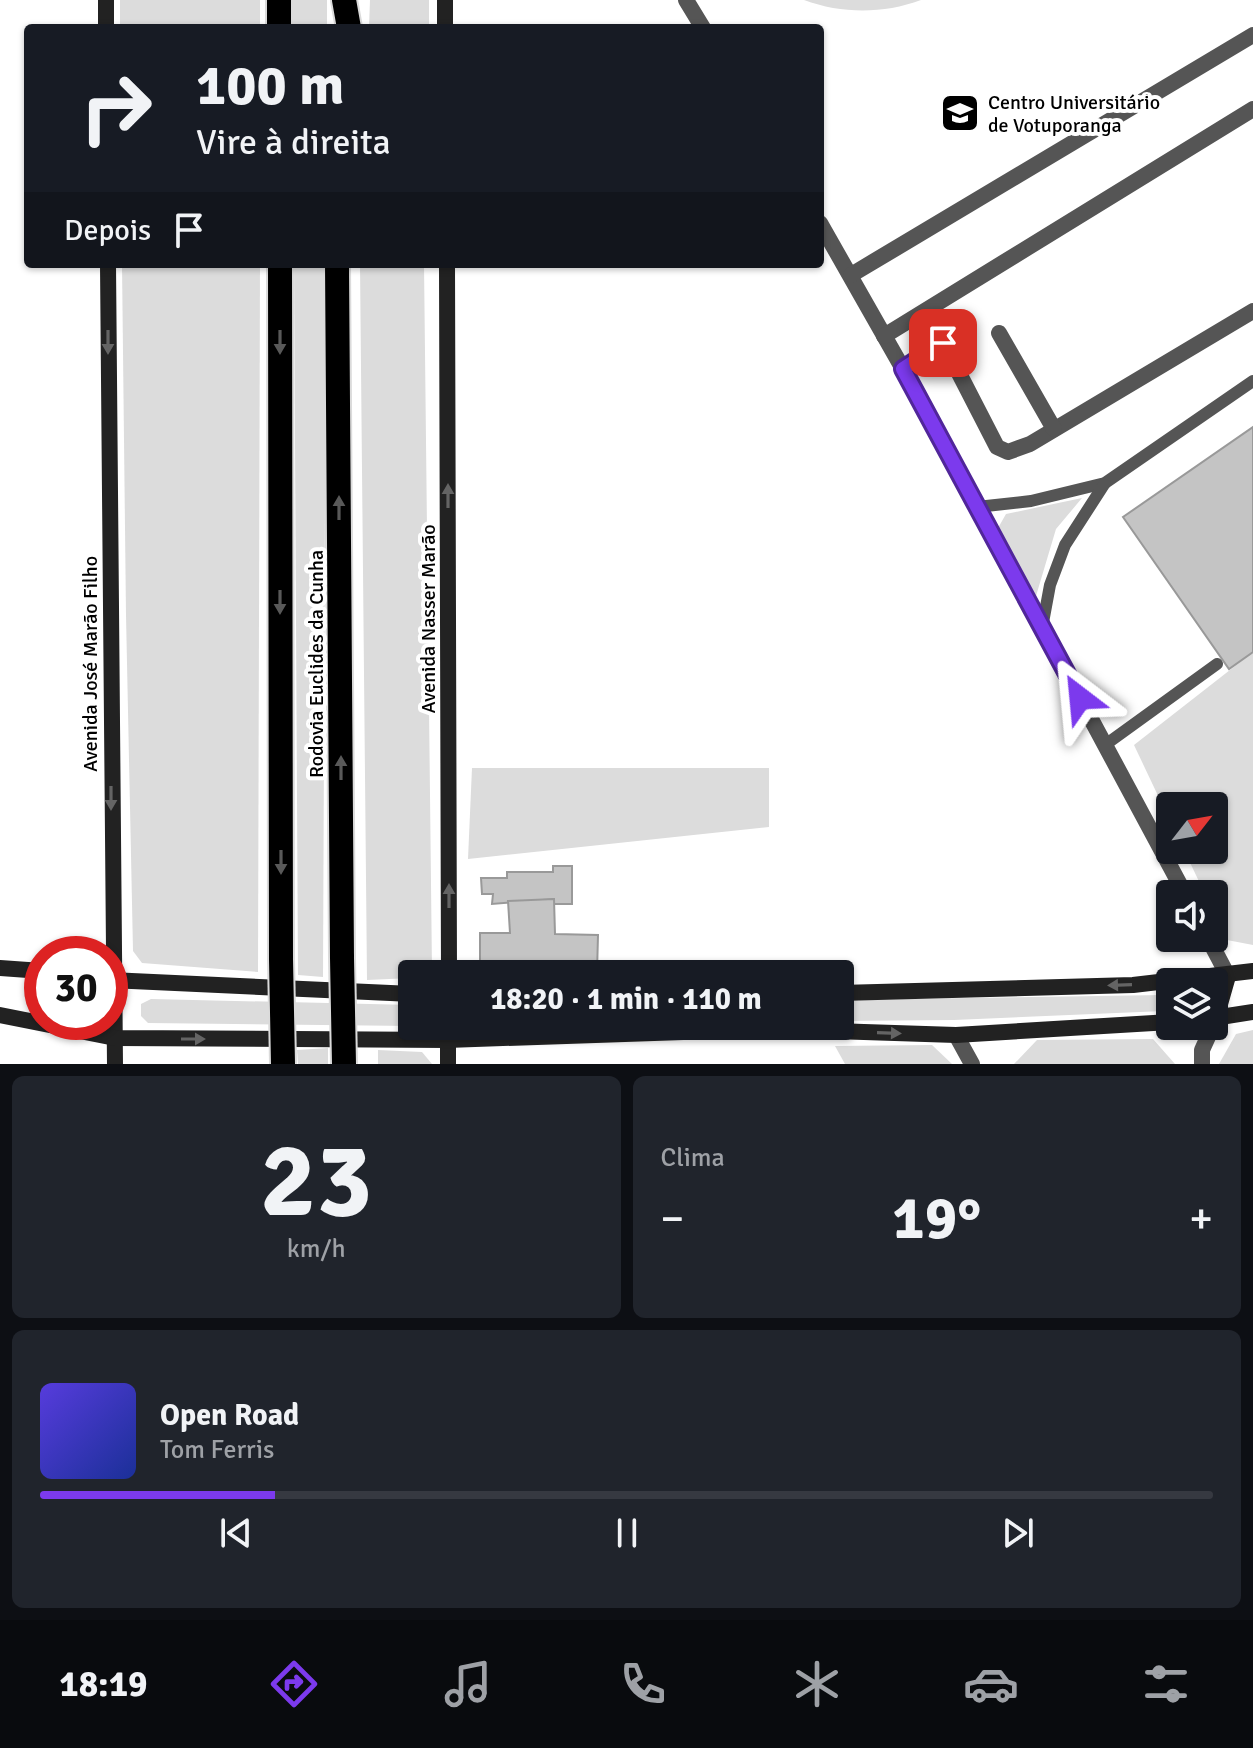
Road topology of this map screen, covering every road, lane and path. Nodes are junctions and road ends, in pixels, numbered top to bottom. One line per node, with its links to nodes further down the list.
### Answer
1 (106, 0): 7 (main road)
2 (279, 0): 8 (highway)
3 (335, 0): 9 (highway)
4 (344, 0): 10 (highway)
5 (445, 0): 11 (main road)
6 (686, 0): 12 (street)
7 (106, 24)
8 (279, 24)
9 (336, 24)
10 (348, 24)
11 (445, 24)
12 (701, 24)
13 (1253, 35): 20 (street)
14 (1253, 109): 21 (street)
15 (824, 230): 20 (street)
16 (108, 268): 35 (main road, Avenida José Marão Filho, one-way to 35)
17 (280, 268): 58 (highway, Rodovia Euclides da Cunha, one-way to 58, bridge)
18 (337, 268): 59 (highway, Rodovia Euclides da Cunha, one-way to 18, bridge)
19 (447, 268): 36 (main road, Avenida Nasser Marão, one-way to 19)
20 (851, 275): 24 (street)
21 (927, 311): 24 (street); 25 (street)
22 (1253, 311): 28 (street)
23 (999, 333): 28 (street)
24 (884, 336): 26 (street)
25 (943, 343): 26 (street); 28 (street)
26 (903, 369): 30 (street)
27 (1253, 381): 29 (lane)
28 (1054, 429)
29 (1105, 483): 30 (lane); 31 (lane)
30 (977, 507): 31 (street)
31 (1042, 628): 33 (street)
32 (1217, 664): 33 (lane)
33 (1105, 745): 34 (street)
34 (1177, 880)
35 (111, 936)
36 (449, 960)
37 (0, 968): 38 (main road)
38 (24, 970)
39 (1253, 971): 40 (main road)
40 (1228, 976)
41 (128, 981): 43 (main road)
42 (1156, 983): 44 (main road, one-way to 44)
43 (398, 993)
44 (854, 993)
45 (1253, 1012): 47 (main road)
46 (0, 1015): 48 (main road)
47 (1228, 1018)
48 (24, 1020)
49 (1156, 1023): 52 (main road)
50 (854, 1031): 52 (main road, one-way to 52)
51 (398, 1034): 53 (main road, one-way to 51)
52 (956, 1035): 61 (street)
53 (128, 1038)
54 (115, 1040): 57 (main road, Avenida José Marão Filho)
55 (447, 1040): 60 (main road)
56 (1206, 1040): 62 (street)
57 (115, 1064)
58 (283, 1064)
59 (344, 1064)
60 (448, 1064)
61 (972, 1064)
62 (1202, 1064)

